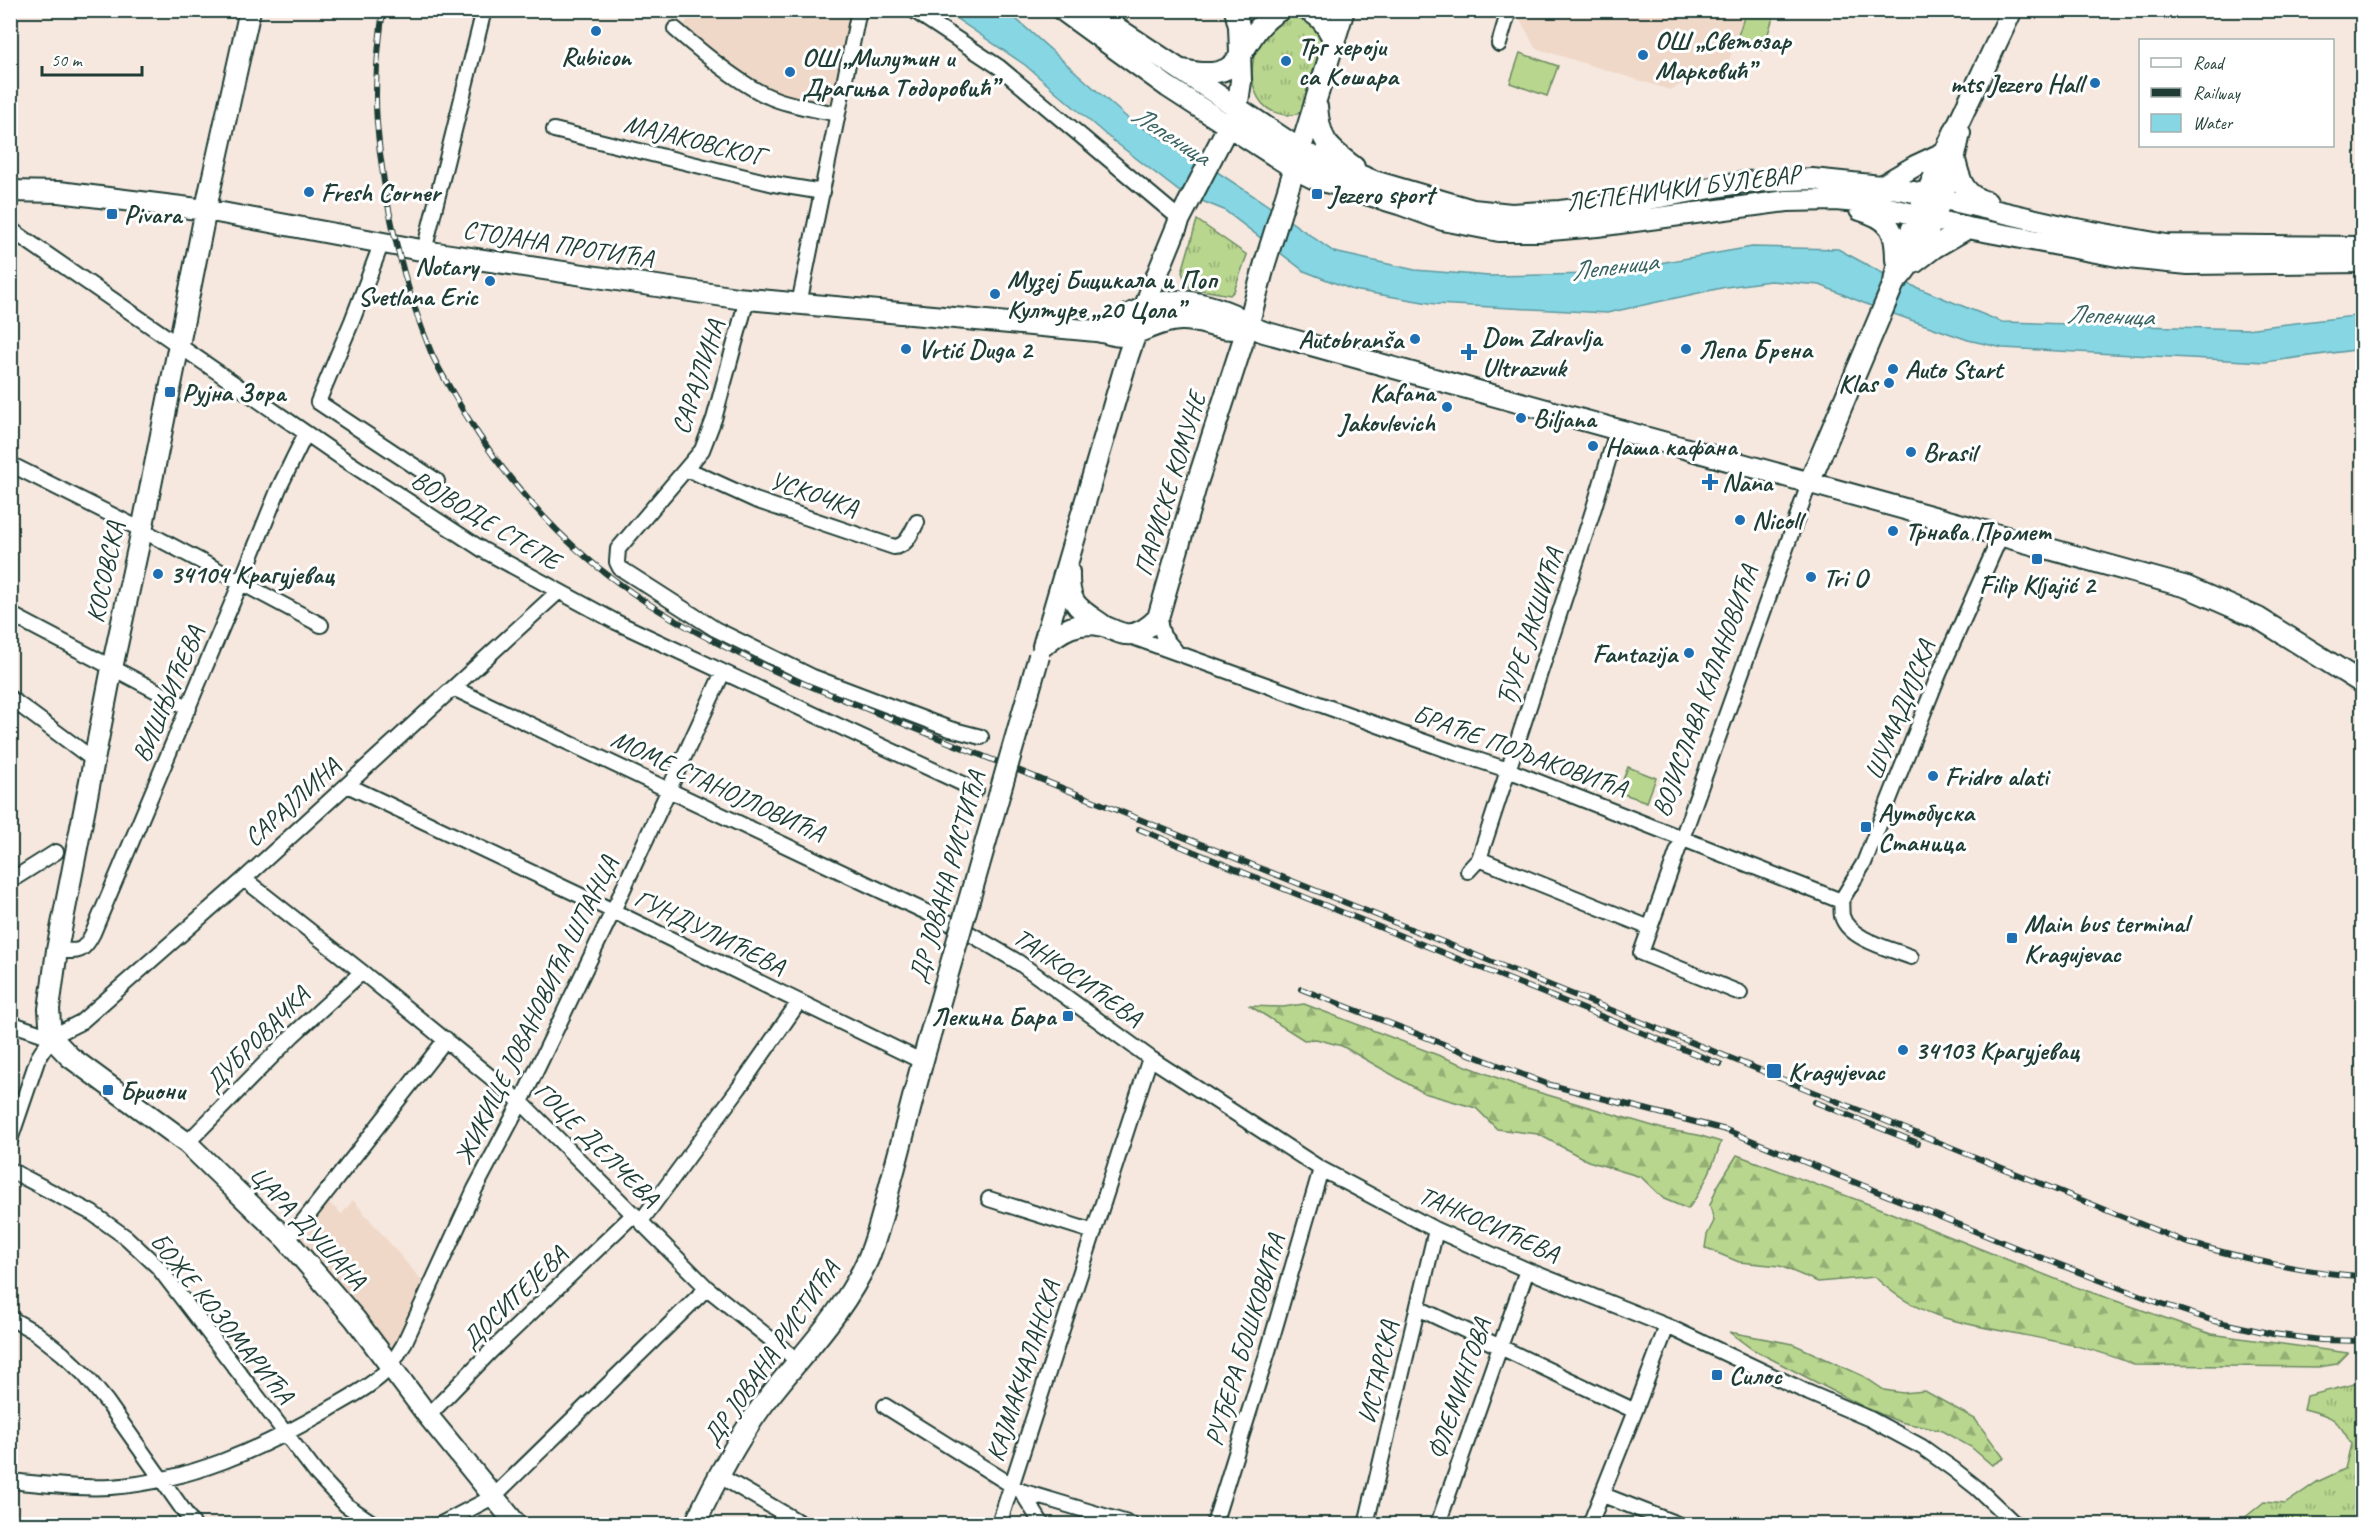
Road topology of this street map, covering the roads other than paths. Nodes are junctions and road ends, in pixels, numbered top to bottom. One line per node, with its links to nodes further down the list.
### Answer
1 (250, 10): 31 (main road, КОСОВСКА)
2 (484, 10): 39 (street)
3 (859, 10): 20 (street)
4 (913, 10): 32 (street)
5 (1062, 10): 21 (main road, ЛЕПЕНИЧКИ БУЛЕВАР)
6 (1090, 10): 17 (main road, ЛЕПЕНИЧКИ БУЛЕВАР)
7 (1236, 10): 16 (main road, ДР ЈОВАНА РИСТИЋА)
8 (1280, 10): 16 (main road)
9 (1307, 10): 14 (main road)
10 (1344, 10): 14 (main road, ПАРИСКЕ КОМУНЕ)
11 (1509, 10): 15 (street)
12 (2012, 10): 23 (main road, ВОЈИСЛАВА КАЛАНОВИЋА)
13 (675, 29): 20 (street)
14 (1335, 44): 18 (main road, ПАРИСКЕ КОМУНЕ)
15 (1499, 44)
16 (1240, 57): 17 (main road); 19 (main road, ДР ЈОВАНА РИСТИЋА)
17 (1176, 68): 19 (main road, ЛЕПЕНИЧКИ БУЛЕВАР)
18 (1316, 101): 24 (main road, ПАРИСКЕ КОМУНЕ); 25 (main road)
19 (1237, 109): 21 (main road, ДР ЈОВАНА РИСТИЋА); 24 (main road, ЛЕПЕНИЧКИ БУЛЕВАР)
20 (837, 114): 28 (street)
21 (1229, 127): 24 (main road, ЛЕПЕНИЧКИ БУЛЕВАР); 32 (main road, ДР ЈОВАНА РИСТИЋА)
22 (554, 130): 28 (street, МАЈАКОВСКОГ)
23 (1949, 157): 26 (main road); 29 (main road, ВОЈИСЛАВА КАЛАНОВИЋА); 33 (main road)
24 (1298, 159): 25 (main road, ЛЕПЕНИЧКИ БУЛЕВАР); 30 (main road, ЛЕПЕНИЧКИ БУЛЕВАР); 48 (main road, ПАРИСКЕ КОМУНЕ)
25 (1374, 181): 26 (main road, ЛЕПЕНИЧКИ БУЛЕВАР)
26 (1881, 186): 29 (main road, ЛЕПЕНИЧКИ БУЛЕВАР)
27 (10, 191): 31 (main road, СТОЈАНА ПРОТИЋА)
28 (823, 192): 45 (street)
29 (1933, 196): 33 (main road, ЛЕПЕНИЧКИ БУЛЕВАР); 34 (main road, ВОЈИСЛАВА КАЛАНОВИЋА)
30 (1835, 200): 34 (main road, ЛЕПЕНИЧКИ БУЛЕВАР); 42 (main road)
31 (206, 210): 37 (main road, СТОЈАНА ПРОТИЋА); 51 (main road, КОСОВСКА)
32 (1183, 215): 41 (main road, ДР ЈОВАНА РИСТИЋА)
33 (2019, 217): 38 (main road, ЛЕПЕНИЧКИ БУЛЕВАР)
34 (1925, 218): 35 (main road, ЛЕПЕНИЧКИ БУЛЕВАР); 42 (main road, ВОЈИСЛАВА КАЛАНОВИЋА)
35 (1968, 228): 40 (main road, ЛЕПЕНИЧКИ БУЛЕВАР); 42 (main road)
36 (11, 231): 51 (street, ВОЈВОДЕ СТЕПЕ)
37 (382, 242): 39 (main road, СТОЈАНА ПРОТИЋА); 56 (street)
38 (2362, 247)
39 (424, 251): 43 (main road, СТОЈАНА ПРОТИЋА)
40 (2362, 262)
41 (1160, 268): 44 (main road); 46 (main road, ДР ЈОВАНА РИСТИЋА)
42 (1899, 272): 57 (main road, ВОЈИСЛАВА КАЛАНОВИЋА)
43 (747, 299): 45 (main road, СТОЈАНА ПРОТИЋА); 55 (street, САРАЈЛИНА)
44 (1169, 300): 46 (main road); 47 (main road); 48 (main road)
45 (799, 304): 49 (main road, СТОЈАНА ПРОТИЋА)
46 (1145, 307): 49 (main road); 50 (main road, ДР ЈОВАНА РИСТИЋА)
47 (1189, 320): 48 (main road); 50 (main road, СТОЈАНА ПРОТИЋА)
48 (1248, 326): 52 (main road); 65 (main road, ПАРИСКЕ КОМУНЕ)
49 (1101, 332): 50 (main road, СТОЈАНА ПРОТИЋА)
50 (1136, 332): 61 (main road, ДР ЈОВАНА РИСТИЋА)
51 (178, 344): 53 (street, ВОЈВОДЕ СТЕПЕ); 59 (main road, КОСОВСКА)
52 (1618, 428): 57 (main road); 79 (street, ЂУРЕ ЈАКШИЋА)
53 (306, 433): 62 (street, ВИШЊИЋЕВА); 63 (street, ВОЈВОДЕ СТЕПЕ)
54 (10, 464): 59 (street)
55 (687, 469): 58 (street, УСКОЧКА); 77 (street, САРАЈЛИНА)
56 (437, 481)
57 (1810, 481): 60 (main road); 83 (street, ВОЈИСЛАВА КАЛАНОВИЋА)
58 (917, 522)
59 (142, 530): 62 (street); 71 (main road, КОСОВСКА)
60 (2001, 535): 73 (main road); 89 (street, ШУМАДИЈСКА)
61 (1070, 558): 67 (main road); 69 (main road, ДР ЈОВАНА РИСТИЋА)
62 (241, 582): 66 (street); 76 (street, ВИШЊИЋЕВА)
63 (558, 592): 72 (street, ВОЈВОДЕ СТЕПЕ); 74 (street, САРАЈЛИНА)
64 (10, 614): 71 (street)
65 (1158, 618): 68 (main road); 70 (street)
66 (321, 625)
67 (1104, 626): 68 (main road); 69 (main road)
68 (1126, 634): 70 (street, БРАЋЕ ПОЉАКОВИЋА)
69 (1041, 651): 102 (main road, ДР ЈОВАНА РИСТИЋА, bridge)
70 (1179, 653): 79 (street, БРАЋЕ ПОЉАКОВИЋА)
71 (112, 668): 76 (street); 78 (main road, КОСОВСКА)
72 (723, 672): 81 (street, ЖИКИЦЕ ЈОВАНОВИЋА ШПАНЦА); 82 (street, ВОЈВОДЕ СТЕПЕ)
73 (2362, 683)
74 (453, 688): 80 (street, САРАЈЛИНА); 81 (street, МОМЕ СТАНОЈЛОВИЋА)
75 (10, 698): 78 (street)
76 (189, 708): 93 (street, ВИШЊИЋЕВА)
77 (981, 737)
78 (94, 760): 93 (main road, КОСОВСКА)
79 (1508, 770): 83 (street, БРАЋЕ ПОЉАКОВИЋА); 85 (street, ЂУРЕ ЈАКШИЋА)
80 (347, 785): 87 (street, САРАЈЛИНА); 90 (street, ГУНДУЛИЋЕВА)
81 (670, 789): 90 (street, ЖИКИЦЕ ЈОВАНОВИЋА ШПАНЦА); 92 (street, МОМЕ СТАНОЈЛОВИЋА)
82 (976, 790)
83 (1682, 837): 89 (street, БРАЋЕ ПОЉАКОВИЋА); 91 (street, ВОЈИСЛАВА КАЛАНОВИЋА)
84 (56, 852): 88 (street)
85 (1479, 859): 86 (street, ЂУРЕ ЈАКШИЋА); 91 (street)
86 (1468, 871)
87 (244, 879): 95 (street, ГОЦЕ ДЕЛЧЕВА); 99 (street, САРАЈЛИНА)
88 (10, 881)
89 (1841, 901): 94 (street)
90 (613, 911): 97 (street, ГУНДУЛИЋЕВА); 103 (street, ЖИКИЦЕ ЈОВАНОВИЋА ШПАНЦА)
91 (1650, 928): 96 (street, ВОЈИСЛАВА КАЛАНОВИЋА)
92 (962, 929): 101 (street, ТАНКОСИЋЕВА)
93 (57, 950): 99 (main road, КОСОВСКА)
94 (1911, 957)
95 (362, 972): 100 (street, ГОЦЕ ДЕЛЧЕВА); 105 (street, ДУБРОВАЧКА)
96 (1740, 993)
97 (799, 1002): 102 (street, ГУНДУЛИЋЕВА); 109 (street, ДОСИТЕЈЕВА)
98 (10, 1023): 99 (street, ЦАРА ДУШАНА)
99 (51, 1037): 104 (street); 105 (main road, ЦАРА ДУШАНА)
100 (446, 1039): 103 (street, ГОЦЕ ДЕЛЧЕВА); 112 (street)
101 (1150, 1058): 106 (street, ТАНКОСИЋЕВА); 111 (street, КАЈМАКЧАЛАНСКА)
102 (921, 1061): 119 (main road, ДР ЈОВАНА РИСТИЋА)
103 (521, 1102): 109 (street, ГОЦЕ ДЕЛЧЕВА); 120 (street, ЖИКИЦЕ ЈОВАНОВИЋА ШПАНЦА)
104 (10, 1140)
105 (188, 1143): 112 (main road, ЦАРА ДУШАНА)
106 (1321, 1169): 110 (street, ТАНКОСИЋЕВА); 140 (street, РУЂЕРА БОШКОВИЋА)
107 (10, 1170): 124 (street, БОЖЕ КОЗОМАРИЋА)
108 (989, 1199): 111 (street)
109 (638, 1217): 114 (street, ГОЦЕ ДЕЛЧЕВА); 123 (street, ДОСИТЕЈЕВА)
110 (1436, 1230): 113 (street, ТАНКОСИЋЕВА); 115 (street, ИСТАРСКА)
111 (1094, 1232): 128 (street, КАЈМАКЧАЛАНСКА)
112 (286, 1239): 120 (main road, ЦАРА ДУШАНА)
113 (1527, 1270): 117 (street, ТАНКОСИЋЕВА); 118 (street, ФЛЕМИНГОВА)
114 (707, 1288): 119 (street, ГОЦЕ ДЕЛЧЕВА); 130 (street)
115 (1418, 1308): 118 (street); 141 (street, ИСТАРСКА)
116 (10, 1318): 126 (street)
117 (1667, 1326): 122 (street); 145 (street, ТАНКОСИЋЕВА)
118 (1499, 1345): 122 (street); 142 (street, ФЛЕМИНГОВА)
119 (798, 1361): 125 (main road, ДР ЈОВАНА РИСТИЋА)
120 (390, 1367): 123 (main road, ЦАРА ДУШАНА); 124 (street)
121 (885, 1406): 128 (street)
122 (1635, 1411): 129 (street)
123 (428, 1416): 130 (main road, ЦАРА ДУШАНА)
124 (284, 1435): 126 (street); 132 (street, БОЖЕ КОЗОМАРИЋА)
125 (718, 1475): 135 (main road, ДР ЈОВАНА РИСТИЋА); 136 (street)
126 (160, 1479): 127 (street); 131 (street)
127 (10, 1481)
128 (1016, 1488): 137 (street, КАЈМАКЧАЛАНСКА); 138 (street); 139 (street)
129 (1603, 1495): 143 (street); 144 (street)
130 (493, 1497): 133 (street); 134 (main road, ЦАРА ДУШАНА)
131 (193, 1524)
132 (374, 1524)
133 (441, 1524)
134 (516, 1524)
135 (695, 1524)
136 (802, 1524)
137 (999, 1524)
138 (1042, 1524)
139 (1131, 1524)
140 (1214, 1524)
141 (1366, 1524)
142 (1438, 1524)
143 (1590, 1524)
144 (1677, 1524)
145 (2015, 1524)

